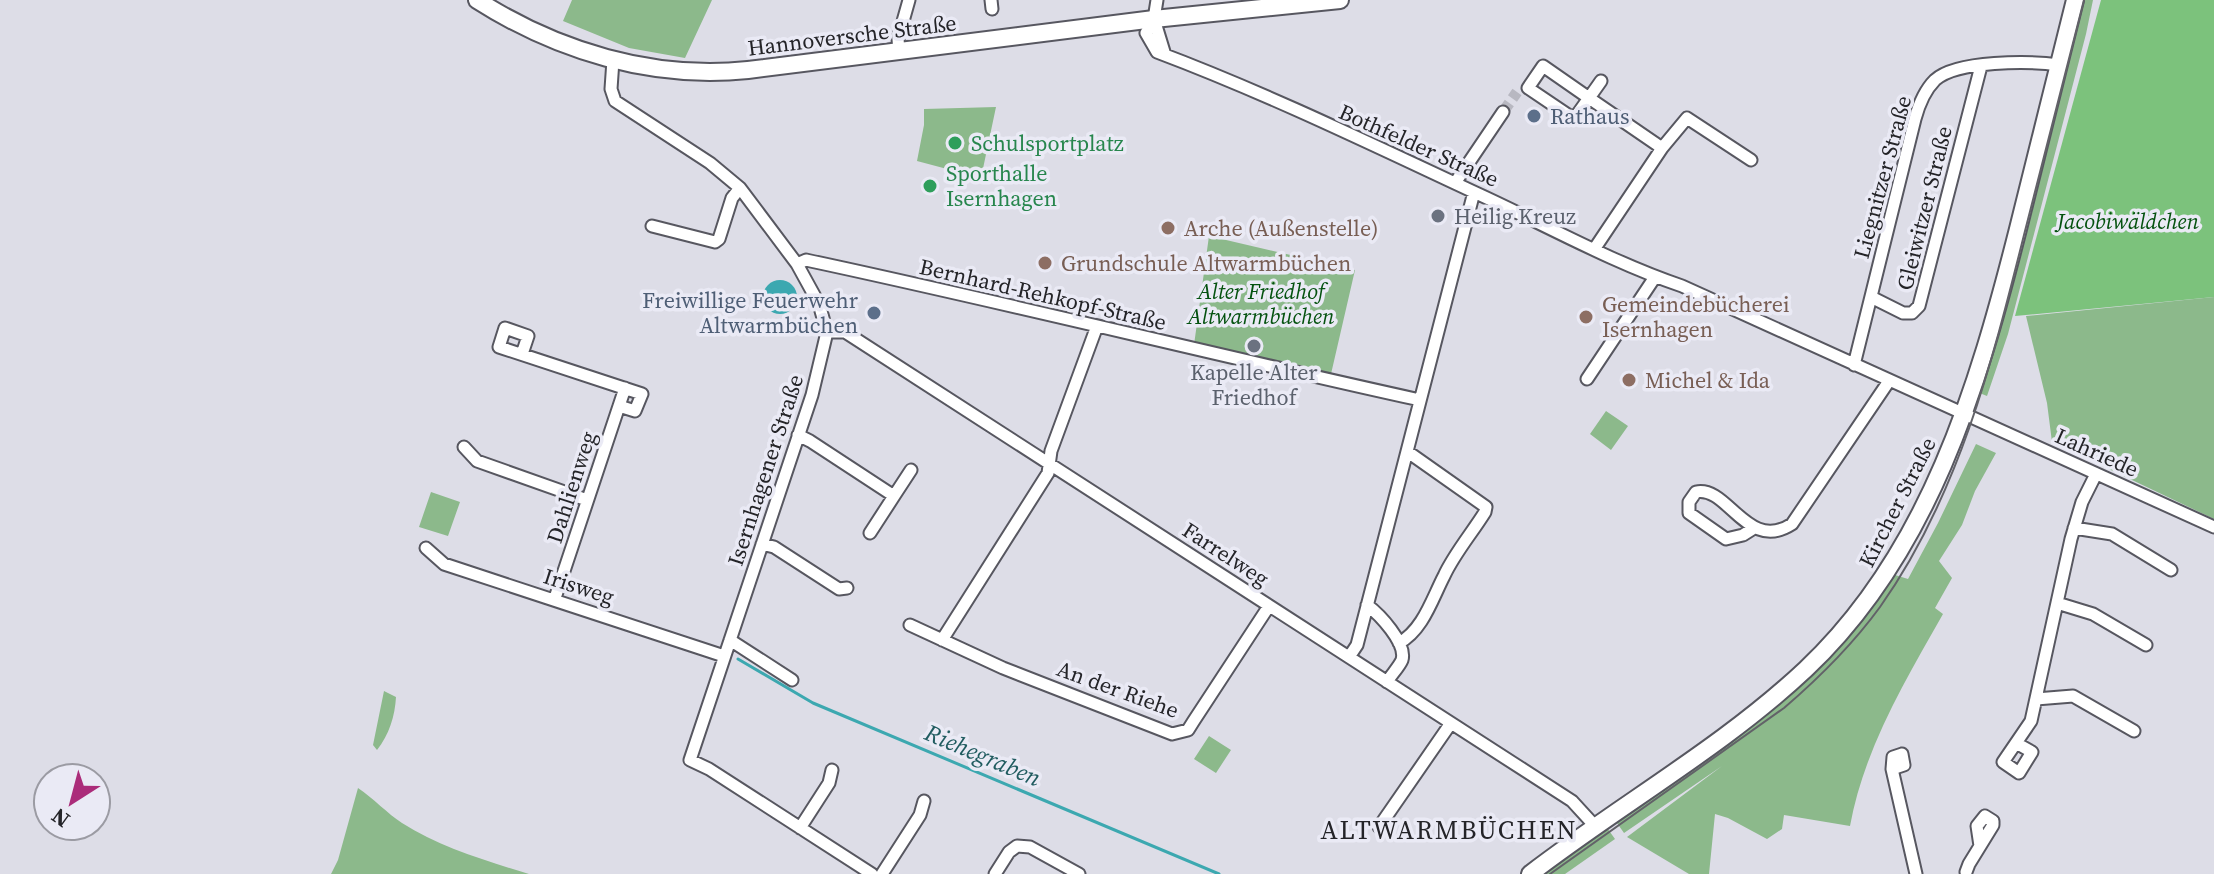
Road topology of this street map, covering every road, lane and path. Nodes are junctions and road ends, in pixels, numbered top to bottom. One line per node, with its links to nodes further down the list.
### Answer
1 (477, 0): 9 (main road, Hannoversche Straße)
2 (909, 0): 8 (street)
3 (1157, 0): 7 (street)
4 (1340, 0): 6 (main road, Hannoversche Straße)
5 (2075, 0): 10 (main road, Kircher Straße)
6 (1247, 4): 7 (main road, Hannoversche Straße)
7 (1154, 19): 8 (main road, Hannoversche Straße); 17 (street, Bothfelder Straße)
8 (899, 51): 9 (main road, Hannoversche Straße)
9 (613, 60): 18 (street)
10 (2059, 65): 11 (street, Liegnitzer Straße); 34 (main road, Kircher Straße)
11 (1981, 66): 24 (street, Liegnitzer Straße); 24 (street, Gleiwitzer Straße)
12 (1601, 81): 13 (street)
13 (1589, 98): 13 (street); 15 (street)
14 (1503, 112): 17 (street)
15 (1662, 148): 16 (street); 21 (street)
16 (1751, 160)
17 (1455, 183): 19 (street, Bothfelder Straße)
18 (740, 188): 20 (street); 22 (street)
19 (1474, 192): 21 (street, Bothfelder Straße); 32 (street)
20 (652, 226)
21 (1595, 248): 23 (street, Bothfelder Straße)
22 (797, 264): 25 (street, Bernhard-Rehkopf-Straße); 26 (street)
23 (1655, 277): 28 (street, Bothfelder Straße); 29 (street)
24 (1871, 297): 28 (street, Liegnitzer Straße)
25 (1097, 326): 32 (street, Bernhard-Rehkopf-Straße); 38 (street)
26 (827, 332): 35 (street, Isernhagener Straße); 38 (street, Farrelweg)
27 (522, 354): 31 (street)
28 (1854, 365): 30 (street, Bothfelder Straße)
29 (1587, 379)
30 (1889, 381): 34 (street, Bothfelder Straße); 44 (street)
31 (625, 388): 33 (street, Dahlienweg); 33 (street)
32 (1420, 400): 37 (street)
33 (619, 406): 42 (street, Dahlienweg)
34 (1963, 414): 40 (street, Lahriede); 71 (main road, Kircher Straße)
35 (798, 435): 41 (street); 47 (street, Isernhagener Straße)
36 (464, 447): 42 (street)
37 (1408, 452): 53 (street); 58 (street)
38 (1049, 464): 54 (street, Farrelweg); 57 (street)
39 (911, 470): 41 (street)
40 (2096, 474): 43 (street, Lahriede); 45 (street)
41 (894, 496): 46 (street)
42 (587, 500): 51 (street, Dahlienweg)
43 (2214, 527)
44 (1754, 528): 44 (street)
45 (2074, 528): 49 (street); 52 (street)
46 (870, 533)
47 (762, 544): 50 (street); 56 (street, Isernhagener Straße)
48 (426, 548): 51 (street, Irisweg)
49 (2171, 570)
50 (847, 588)
51 (555, 598): 60 (street, Irisweg)
52 (2057, 603): 59 (street); 64 (street)
53 (1367, 605): 58 (street); 61 (street)
54 (1269, 606): 57 (street, An der Riehe); 61 (street, Farrelweg)
55 (910, 625): 57 (street, An der Riehe)
56 (730, 640): 60 (street, Isernhagener Straße); 62 (street)
57 (942, 640)
58 (1399, 643): 63 (street)
59 (2146, 645)
60 (724, 656): 73 (street, Isernhagener Straße)
61 (1349, 657): 63 (street, Farrelweg)
62 (792, 680)
63 (1387, 682): 65 (street, Farrelweg)
64 (2036, 699): 66 (street); 67 (street)
65 (1451, 723): 71 (street, Farrelweg); 72 (street)
66 (2134, 731)
67 (2016, 743)
68 (1892, 769): 81 (street)
69 (832, 770): 73 (street)
70 (924, 801): 77 (street)
71 (1594, 825): 80 (main road, Kircher Straße)
72 (1379, 827)
73 (800, 828): 76 (street, Isernhagener Straße)
74 (1980, 846): 75 (street)
75 (1967, 873): 82 (street)
76 (872, 874)
77 (882, 874)
78 (995, 874): 79 (street)
79 (1079, 874)
80 (1530, 874)
81 (1916, 874)
82 (1954, 874)

